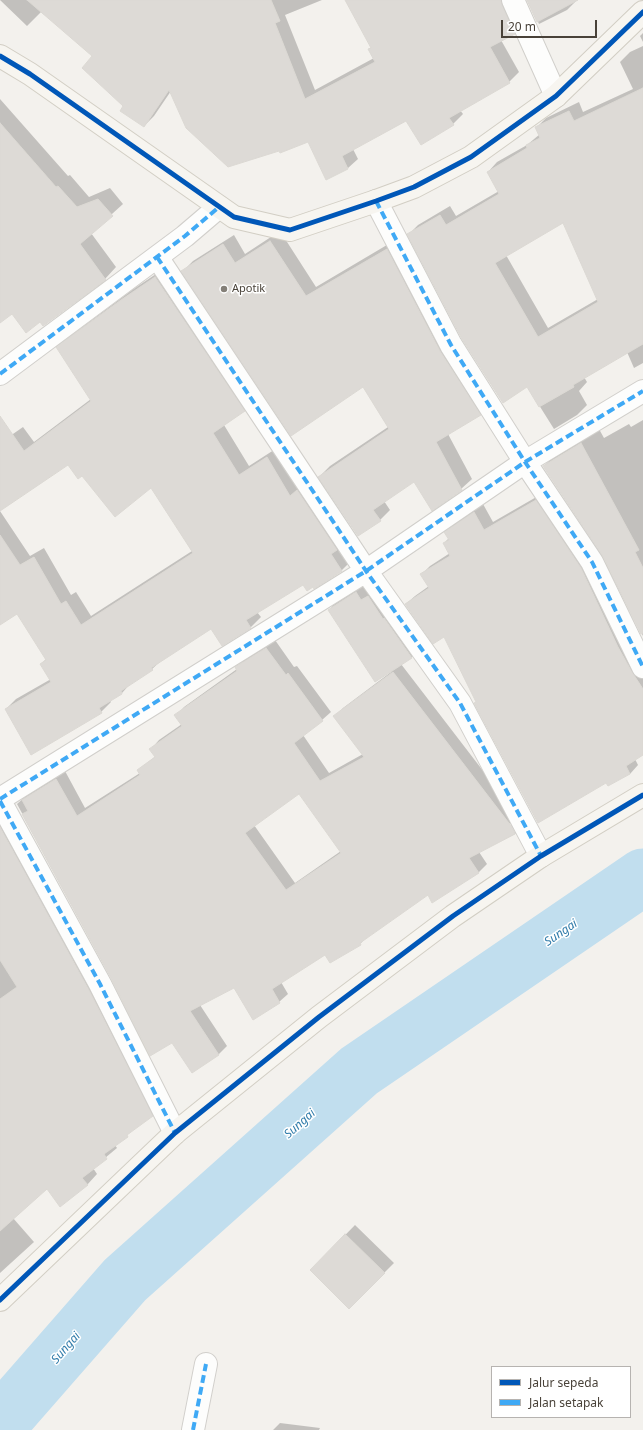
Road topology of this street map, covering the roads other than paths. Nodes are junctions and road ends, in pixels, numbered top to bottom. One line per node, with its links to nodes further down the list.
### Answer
1 (513, 0): 4 (street)
2 (643, 12): 4 (street)
3 (0, 56): 6 (street)
4 (556, 96): 5 (street)
5 (376, 201): 6 (street); 10 (street)
6 (219, 207): 7 (street)
7 (157, 257): 8 (street); 11 (street)
8 (0, 374)
9 (643, 392): 10 (street)
10 (525, 462): 11 (street); 12 (street)
11 (366, 571): 14 (street); 15 (street)
12 (643, 667)
13 (643, 795): 15 (street)
14 (0, 800): 16 (street)
15 (541, 856): 16 (street)
16 (175, 1133): 17 (street)
17 (0, 1300)
18 (206, 1364): 19 (street)
19 (193, 1430)

